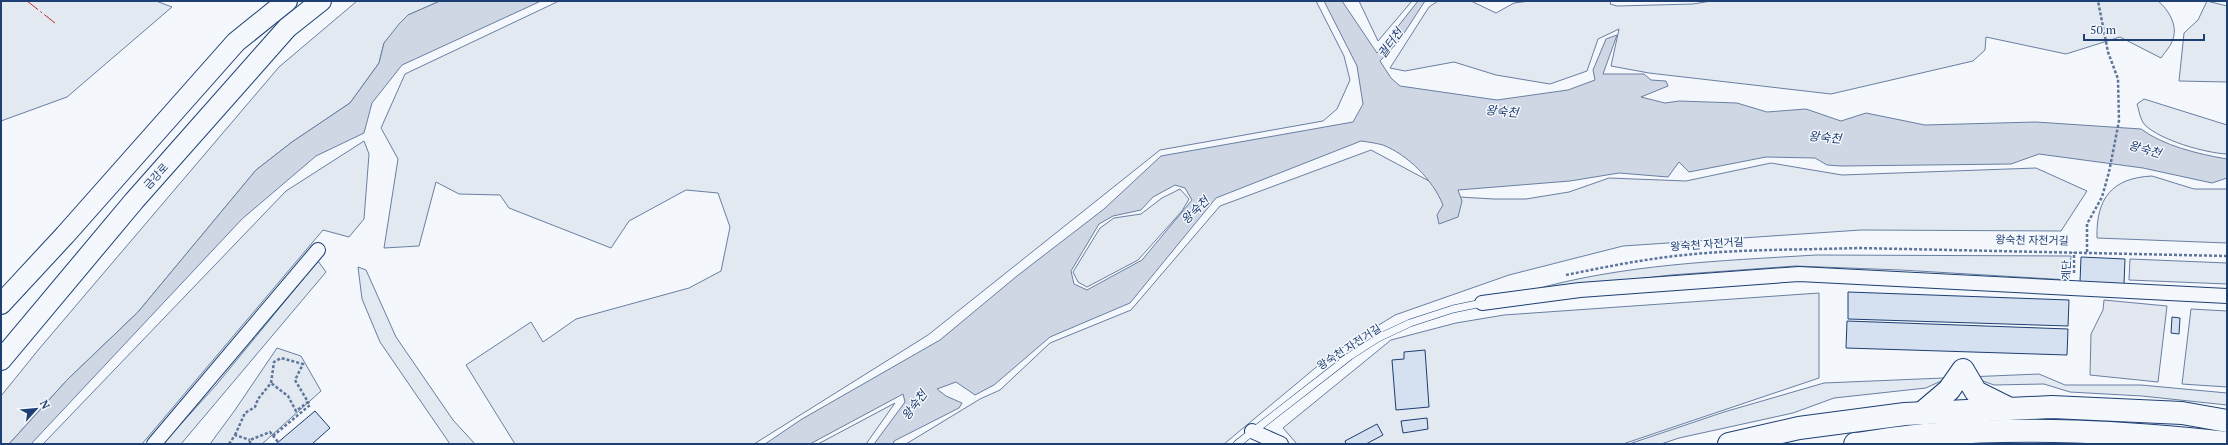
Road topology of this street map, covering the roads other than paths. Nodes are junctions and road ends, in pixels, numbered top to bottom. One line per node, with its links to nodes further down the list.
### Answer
1 (287, 1): 6 (main road)
2 (321, 1): 7 (main road, 금강로)
3 (318, 250): 13 (street)
4 (2227, 296): 5 (street)
5 (1482, 303): 11 (lane, 왕숙천 자전거길)
6 (1, 304)
7 (1, 360)
8 (2009, 409): 9 (highway); 9 (highway); 10 (highway)
9 (1922, 413): 16 (highway)
10 (2227, 421)
11 (1252, 431): 14 (lane, 왕숙천 자전거길); 15 (street)
12 (2227, 443): 17 (highway)
13 (154, 444)
14 (1237, 444)
15 (1281, 444)
16 (1729, 444)
17 (1854, 444)

